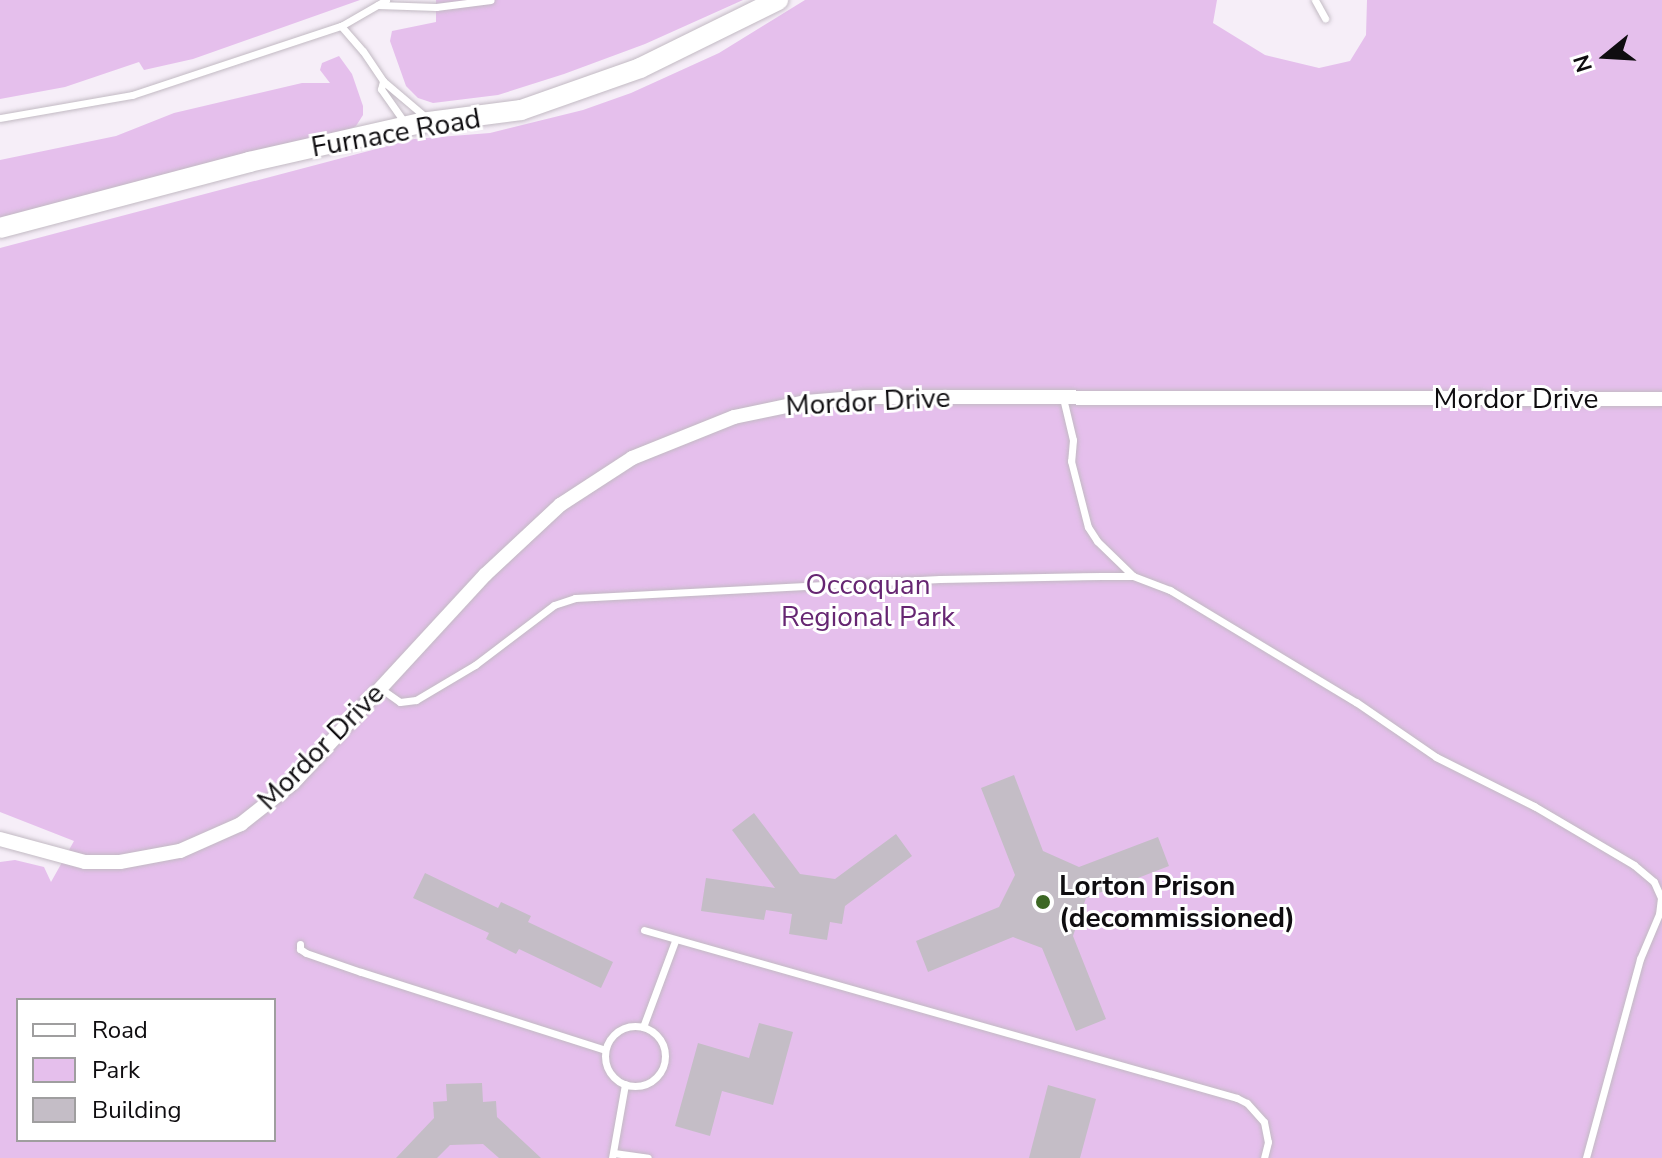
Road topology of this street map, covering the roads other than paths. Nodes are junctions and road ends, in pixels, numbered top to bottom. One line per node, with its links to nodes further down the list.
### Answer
1 (386, 0): 5 (lane)
2 (491, 0): 5 (lane)
3 (778, 0): 10 (main road, Furnace Road)
4 (1315, 0): 6 (lane)
5 (378, 5): 7 (lane)
6 (1325, 18)
7 (341, 26): 8 (lane); 9 (lane)
8 (383, 81): 10 (lane); 11 (lane)
9 (0, 118)
10 (432, 123): 11 (main road, Furnace Road)
11 (407, 127): 12 (main road, Furnace Road)
12 (0, 228)
13 (1063, 398): 14 (street, Mordor Drive); 15 (lane); 16 (street, Mordor Drive)
14 (1662, 399)
15 (1133, 576): 16 (lane); 27 (lane)
16 (380, 688): 17 (street, Mordor Drive)
17 (0, 839)
18 (644, 930): 19 (lane)
19 (675, 941): 21 (lane); 26 (lane)
20 (300, 944): 22 (lane)
21 (643, 1027): 22 (lane); 23 (lane)
22 (605, 1050): 23 (lane)
23 (625, 1084): 24 (lane)
24 (613, 1156): 25 (lane)
25 (648, 1158)
26 (1264, 1158)
27 (1586, 1158)

